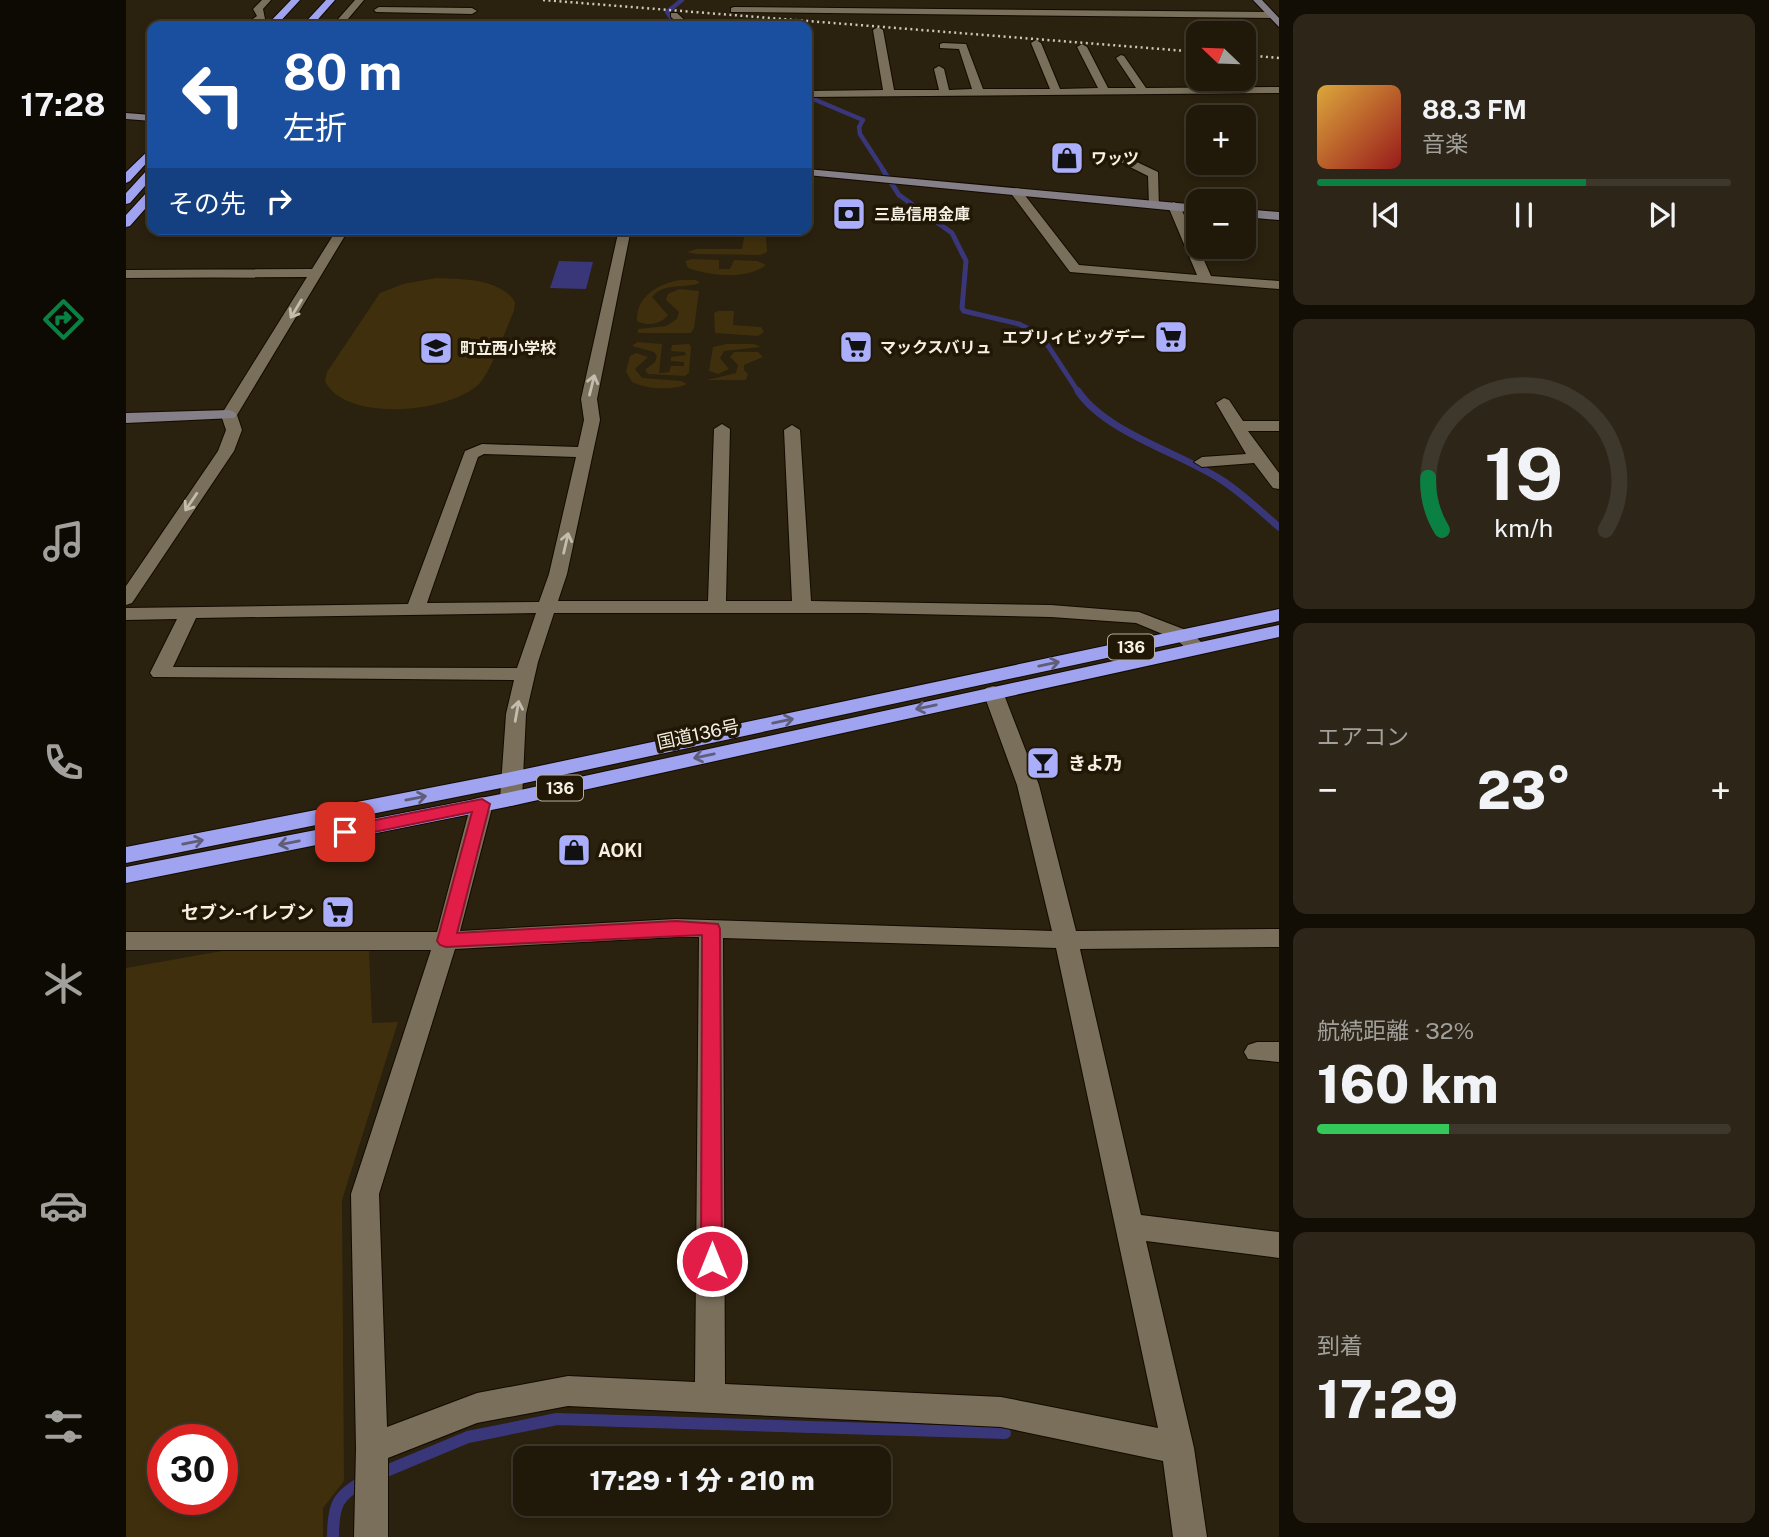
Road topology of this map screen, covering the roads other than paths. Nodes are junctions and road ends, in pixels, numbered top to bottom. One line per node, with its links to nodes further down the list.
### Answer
1 (267, 0): 13 (street)
2 (296, 0): 14 (highway)
3 (331, 0): 15 (highway)
4 (360, 0): 16 (street)
5 (474, 0): 8 (street)
6 (1061, 0): 10 (street)
7 (1258, 0): 12 (street)
8 (379, 10)
9 (734, 10): 10 (street)
10 (1069, 13): 12 (street)
11 (674, 15): 17 (street)
12 (1275, 17)
13 (256, 21)
14 (276, 21)
15 (312, 21)
16 (341, 21)
17 (681, 21)
18 (878, 30): 30 (street)
19 (1036, 43): 27 (street)
20 (943, 46): 26 (street)
21 (1082, 47): 28 (street)
22 (1121, 58): 29 (street)
23 (939, 69): 25 (street)
24 (1279, 90): 29 (street)
25 (944, 91): 26 (street); 30 (street)
26 (978, 91): 27 (street)
27 (1056, 91): 28 (street)
28 (1104, 91): 29 (street)
29 (1143, 91)
30 (889, 92): 31 (street)
31 (812, 94)
32 (126, 116): 33 (street)
33 (147, 118)
34 (147, 156): 38 (highway)
35 (1116, 156): 42 (street)
36 (812, 172): 39 (street)
37 (147, 177): 40 (highway)
38 (126, 179)
39 (1016, 192): 42 (street); 52 (street)
40 (126, 200)
41 (147, 200): 47 (highway)
42 (1155, 205): 43 (street)
43 (1174, 206): 44 (street); 52 (street)
44 (1186, 207)
45 (1256, 214): 46 (street)
46 (1278, 217)
47 (126, 223)
48 (339, 235): 50 (street)
49 (624, 235): 61 (street, one-way to 49)
50 (317, 272): 51 (street); 55 (street, one-way to 55)
51 (126, 274)
52 (1206, 279): 53 (street)
53 (1279, 285)
54 (1224, 403): 57 (street)
55 (229, 415): 56 (street); 65 (street, one-way to 65)
56 (126, 418)
57 (1236, 426): 58 (street); 62 (street)
58 (1279, 426)
59 (722, 429): 67 (street)
60 (792, 430): 68 (street)
61 (585, 452): 66 (street, one-way to 61); 69 (street)
62 (1258, 458): 63 (street); 64 (street)
63 (1202, 461)
64 (1279, 484)
65 (126, 599)
66 (545, 607): 67 (street); 69 (street); 75 (street)
67 (717, 607): 68 (street)
68 (802, 607): 74 (street)
69 (415, 610): 71 (street)
70 (126, 614): 71 (street)
71 (189, 614): 75 (street)
72 (1279, 615): 74 (highway, 国道136号 / 136)
73 (1279, 631): 74 (highway, 国道136号 / 136)
74 (1191, 642): 76 (highway, 国道136号 / 136); 77 (highway, 国道136号 / 136, one-way to 74)
75 (525, 674): 77 (street, one-way to 75)
76 (993, 692): 77 (highway, 国道136号 / 136, one-way to 77); 83 (street)
77 (511, 789): 78 (highway, 国道136号 / 136); 79 (highway, 国道136号 / 136, one-way to 77)
78 (482, 804): 80 (highway, 国道136号 / 136, one-way to 80); 85 (street)
79 (126, 855)
80 (126, 874)
81 (711, 929): 83 (street); 85 (street); 88 (street)
82 (1279, 938): 83 (street)
83 (1066, 940): 86 (street)
84 (126, 941): 85 (street)
85 (446, 941): 89 (street)
86 (1129, 1226): 87 (street); 90 (street)
87 (1279, 1245)
88 (710, 1399): 89 (street); 90 (street)
89 (372, 1448): 91 (street)
90 (1178, 1448): 92 (street)
91 (371, 1537)
92 (1190, 1537)

